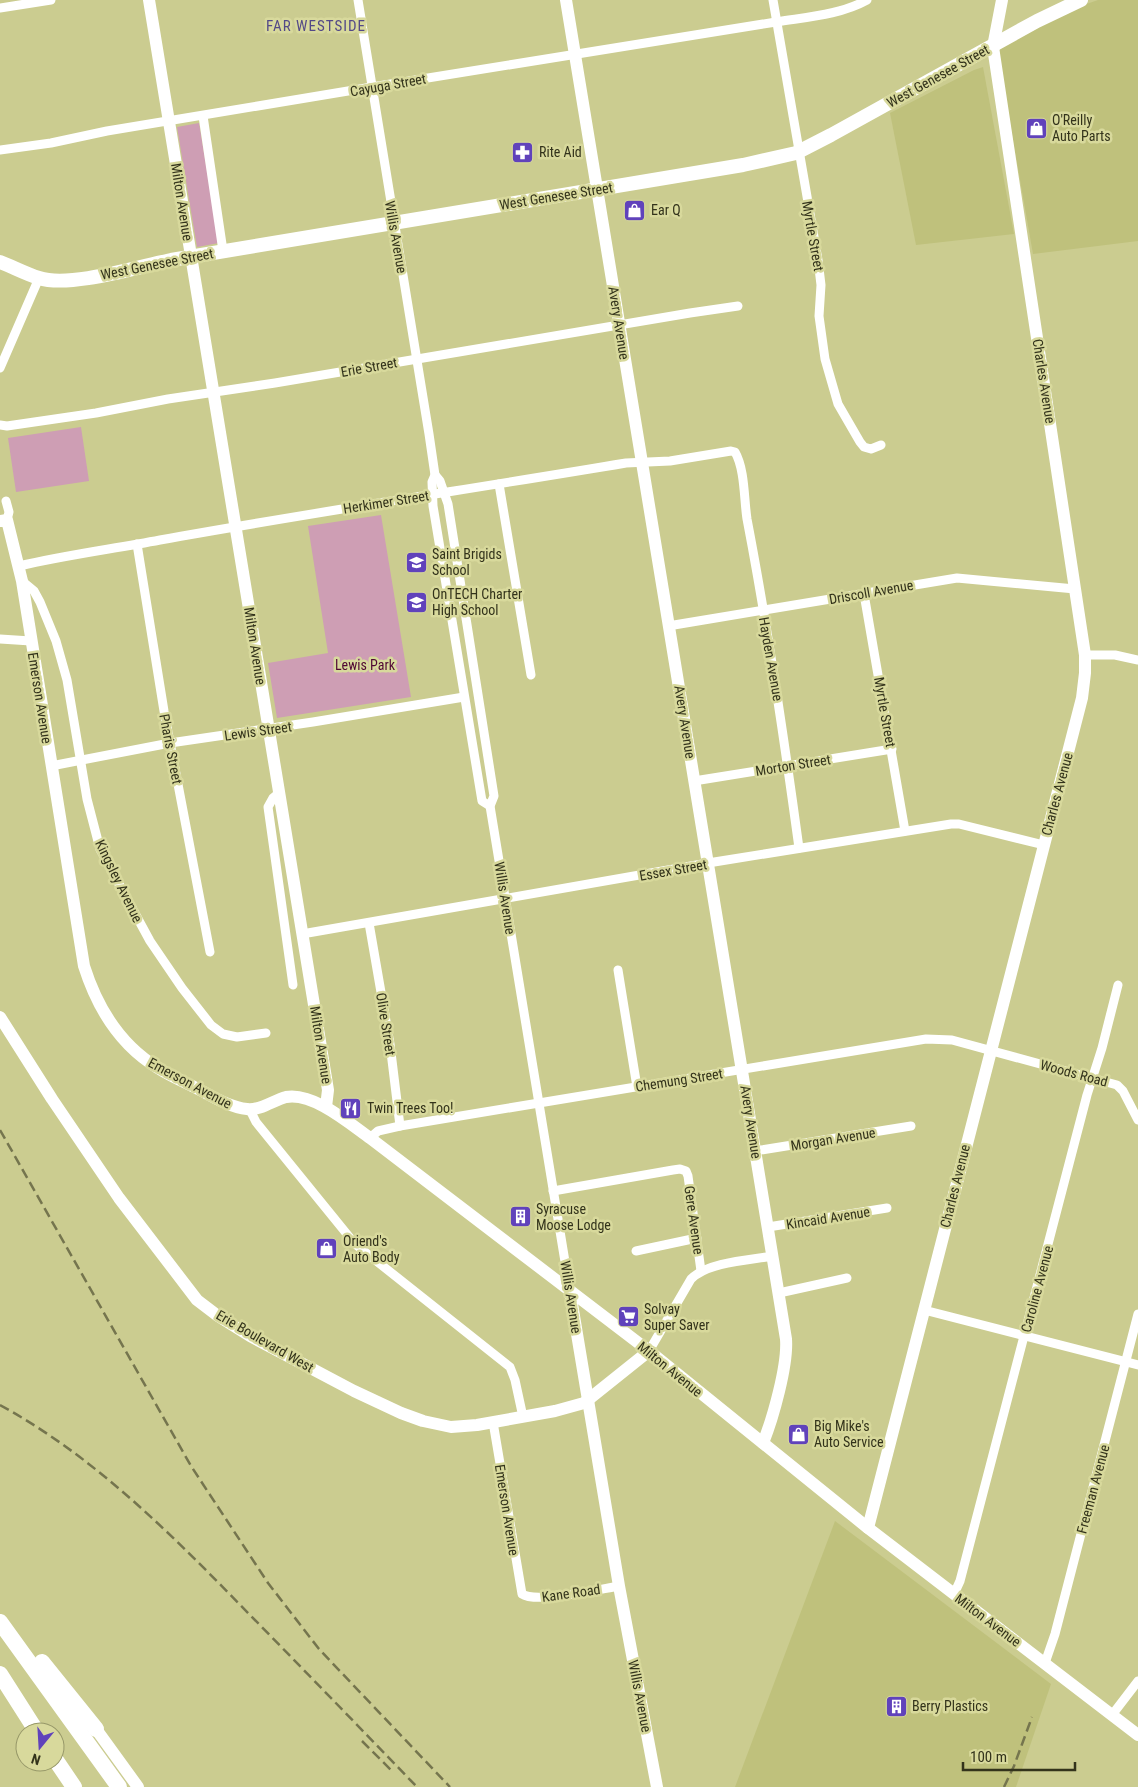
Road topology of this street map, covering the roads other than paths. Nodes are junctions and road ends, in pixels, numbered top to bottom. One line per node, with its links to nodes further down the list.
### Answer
1 (51, 0): 9 (street)
2 (149, 0): 15 (street, Milton Avenue)
3 (358, 0): 13 (street, Willis Avenue)
4 (566, 0): 12 (street, Avery Avenue)
5 (773, 0): 10 (street, Myrtle Street)
6 (867, 0): 10 (street, Cayuga Street)
7 (1002, 0): 11 (street, Charles Avenue)
8 (1081, 0): 11 (main road, West Genesee Street)
9 (0, 8)
10 (776, 22): 12 (street, Cayuga Street); 17 (street, Myrtle Street)
11 (993, 47): 17 (main road, West Genesee Street); 43 (street, Charles Avenue)
12 (575, 54): 13 (street, Cayuga Street); 18 (street, Avery Avenue)
13 (372, 87): 14 (street, Cayuga Street); 19 (street, Willis Avenue)
14 (203, 116): 15 (street, Cayuga Street); 20 (street)
15 (169, 121): 16 (street, Cayuga Street); 21 (street, Milton Avenue)
16 (0, 150)
17 (799, 151): 18 (main road, West Genesee Street); 30 (street, Myrtle Street)
18 (597, 189): 19 (main road, West Genesee Street); 25 (street, Avery Avenue)
19 (393, 223): 20 (main road, West Genesee Street); 26 (street, Willis Avenue)
20 (223, 251): 21 (main road, West Genesee Street)
21 (192, 256): 23 (main road, West Genesee Street); 28 (street, Milton Avenue)
22 (0, 262): 23 (main road, West Genesee Street)
23 (39, 278): 27 (street)
24 (738, 306): 25 (street, Erie Street)
25 (619, 325): 26 (street, Erie Street); 31 (street, Avery Avenue)
26 (416, 359): 28 (street, Erie Street); 33 (street, Willis Avenue)
27 (0, 368)
28 (214, 393): 29 (street, Erie Street); 39 (street, Milton Avenue)
29 (0, 425)
30 (881, 445)
31 (642, 463): 32 (street, Herkimer Street); 34 (street, Herkimer Street); 46 (street, Avery Avenue)
32 (741, 470): 45 (street, Hayden Avenue)
33 (435, 475): 35 (street, Willis Avenue); 36 (street, Willis Avenue)
34 (499, 484): 35 (street, Herkimer Street); 51 (street)
35 (445, 493): 36 (street, Herkimer Street); 61 (street, Willis Avenue)
36 (432, 494): 39 (street, Herkimer Street); 52 (street, Willis Avenue)
37 (6, 501): 38 (street, Emerson Avenue)
38 (4, 520): 41 (street, Emerson Avenue)
39 (236, 526): 40 (street, Herkimer Street); 53 (street, Milton Avenue)
40 (137, 544): 41 (street, Herkimer Street); 54 (street, Pharis Street)
41 (19, 566): 42 (street, Emerson Avenue)
42 (22, 581): 48 (street, Emerson Avenue); 56 (street, Kingsley Avenue)
43 (1075, 589): 44 (street, Driscoll Avenue); 49 (street, Charles Avenue)
44 (864, 594): 45 (street, Driscoll Avenue); 55 (street, Myrtle Street)
45 (763, 611): 46 (street, Driscoll Avenue); 58 (street, Hayden Avenue)
46 (668, 626): 59 (street, Avery Avenue)
47 (0, 639): 48 (street)
48 (31, 642): 57 (street, Emerson Avenue)
49 (1085, 655): 50 (street); 63 (street, Charles Avenue)
50 (1138, 660)
51 (531, 675)
52 (464, 697): 53 (street, Lewis Street); 61 (street, Willis Avenue)
53 (269, 729): 54 (street, Lewis Street); 60 (street, Milton Avenue)
54 (170, 743): 56 (street, Lewis Street); 69 (street, Pharis Street)
55 (892, 749): 58 (street, Morton Street); 62 (street, Myrtle Street)
56 (81, 760): 57 (street, Lewis Street); 74 (street, Kingsley Avenue)
57 (51, 766): 81 (street, Emerson Avenue)
58 (788, 767): 59 (street, Morton Street); 64 (street, Hayden Avenue)
59 (694, 781): 65 (street, Avery Avenue)
60 (279, 793): 68 (street, Milton Avenue); 72 (street)
61 (490, 806): 66 (street, Willis Avenue)
62 (905, 831): 63 (street, Essex Street); 64 (street, Essex Street)
63 (1044, 845): 75 (street, Charles Avenue)
64 (799, 848): 65 (street, Essex Street)
65 (708, 864): 66 (street, Essex Street); 76 (street, Avery Avenue)
66 (506, 900): 67 (street, Essex Street); 79 (street, Willis Avenue)
67 (369, 923): 68 (street, Essex Street); 83 (street, Olive Street)
68 (302, 934): 80 (street, Milton Avenue)
69 (210, 952)
70 (618, 970): 78 (street)
71 (1118, 984): 77 (street, Caroline Avenue)
72 (293, 985)
73 (0, 1017): 105 (street, Erie Boulevard West)
74 (266, 1033)
75 (990, 1051): 76 (street, Chemung Street); 77 (street, Woods Road); 97 (street, Charles Avenue)
76 (742, 1070): 78 (street, Chemung Street); 86 (street, Avery Avenue)
77 (1093, 1077): 82 (street, Woods Road); 99 (street, Caroline Avenue)
78 (637, 1086): 79 (street, Chemung Street)
79 (539, 1103): 83 (street, Chemung Street); 87 (street, Willis Avenue)
80 (326, 1107): 81 (street); 85 (street, Milton Avenue)
81 (250, 1110): 104 (street, Emerson Avenue)
82 (1138, 1120)
83 (400, 1126): 85 (street, Chemung Street)
84 (911, 1126): 86 (street, Morgan Avenue)
85 (370, 1138): 95 (street, Milton Avenue)
86 (755, 1151): 89 (street, Avery Avenue)
87 (553, 1191): 90 (street, Gere Avenue); 95 (street, Willis Avenue)
88 (887, 1208): 89 (street, Kincaid Avenue)
89 (768, 1227): 92 (street, Avery Avenue)
90 (696, 1238): 91 (street); 93 (street, Gere Avenue)
91 (636, 1251)
92 (773, 1256): 93 (street, Gere Avenue); 96 (street, Avery Avenue)
93 (701, 1271): 100 (street)
94 (847, 1278): 96 (street)
95 (570, 1292): 100 (street, Milton Avenue); 103 (street, Willis Avenue)
96 (779, 1292): 106 (street, Avery Avenue)
97 (924, 1310): 99 (street); 107 (street, Charles Avenue)
98 (1138, 1314): 101 (street, Freeman Avenue)
99 (1024, 1336): 101 (street); 109 (street, Caroline Avenue)
100 (649, 1351): 103 (street, Erie Boulevard West); 106 (street, Milton Avenue)
101 (1126, 1362): 102 (street); 113 (street, Freeman Avenue)
102 (1138, 1366)
103 (587, 1400): 104 (street, Erie Boulevard West); 108 (street, Willis Avenue)
104 (523, 1417): 105 (street, Erie Boulevard West)
105 (493, 1422): 110 (street, Emerson Avenue)
106 (763, 1443): 107 (street, Milton Avenue)
107 (868, 1528): 109 (street, Milton Avenue)
108 (619, 1586): 110 (street, Kane Road); 124 (street, Willis Avenue)
109 (954, 1594): 113 (street, Milton Avenue)
110 (524, 1596)
111 (0, 1614): 118 (highway)
112 (0, 1622): 122 (highway)
113 (1045, 1663): 116 (street, Milton Avenue)
114 (0, 1674): 117 (highway)
115 (1138, 1681): 116 (street)
116 (1112, 1716): 119 (street, Milton Avenue)
117 (31, 1722)
118 (96, 1729): 123 (street)
119 (1138, 1735)
120 (64, 1772): 121 (highway)
121 (74, 1787)
122 (119, 1787)
123 (138, 1787)
124 (657, 1787)

